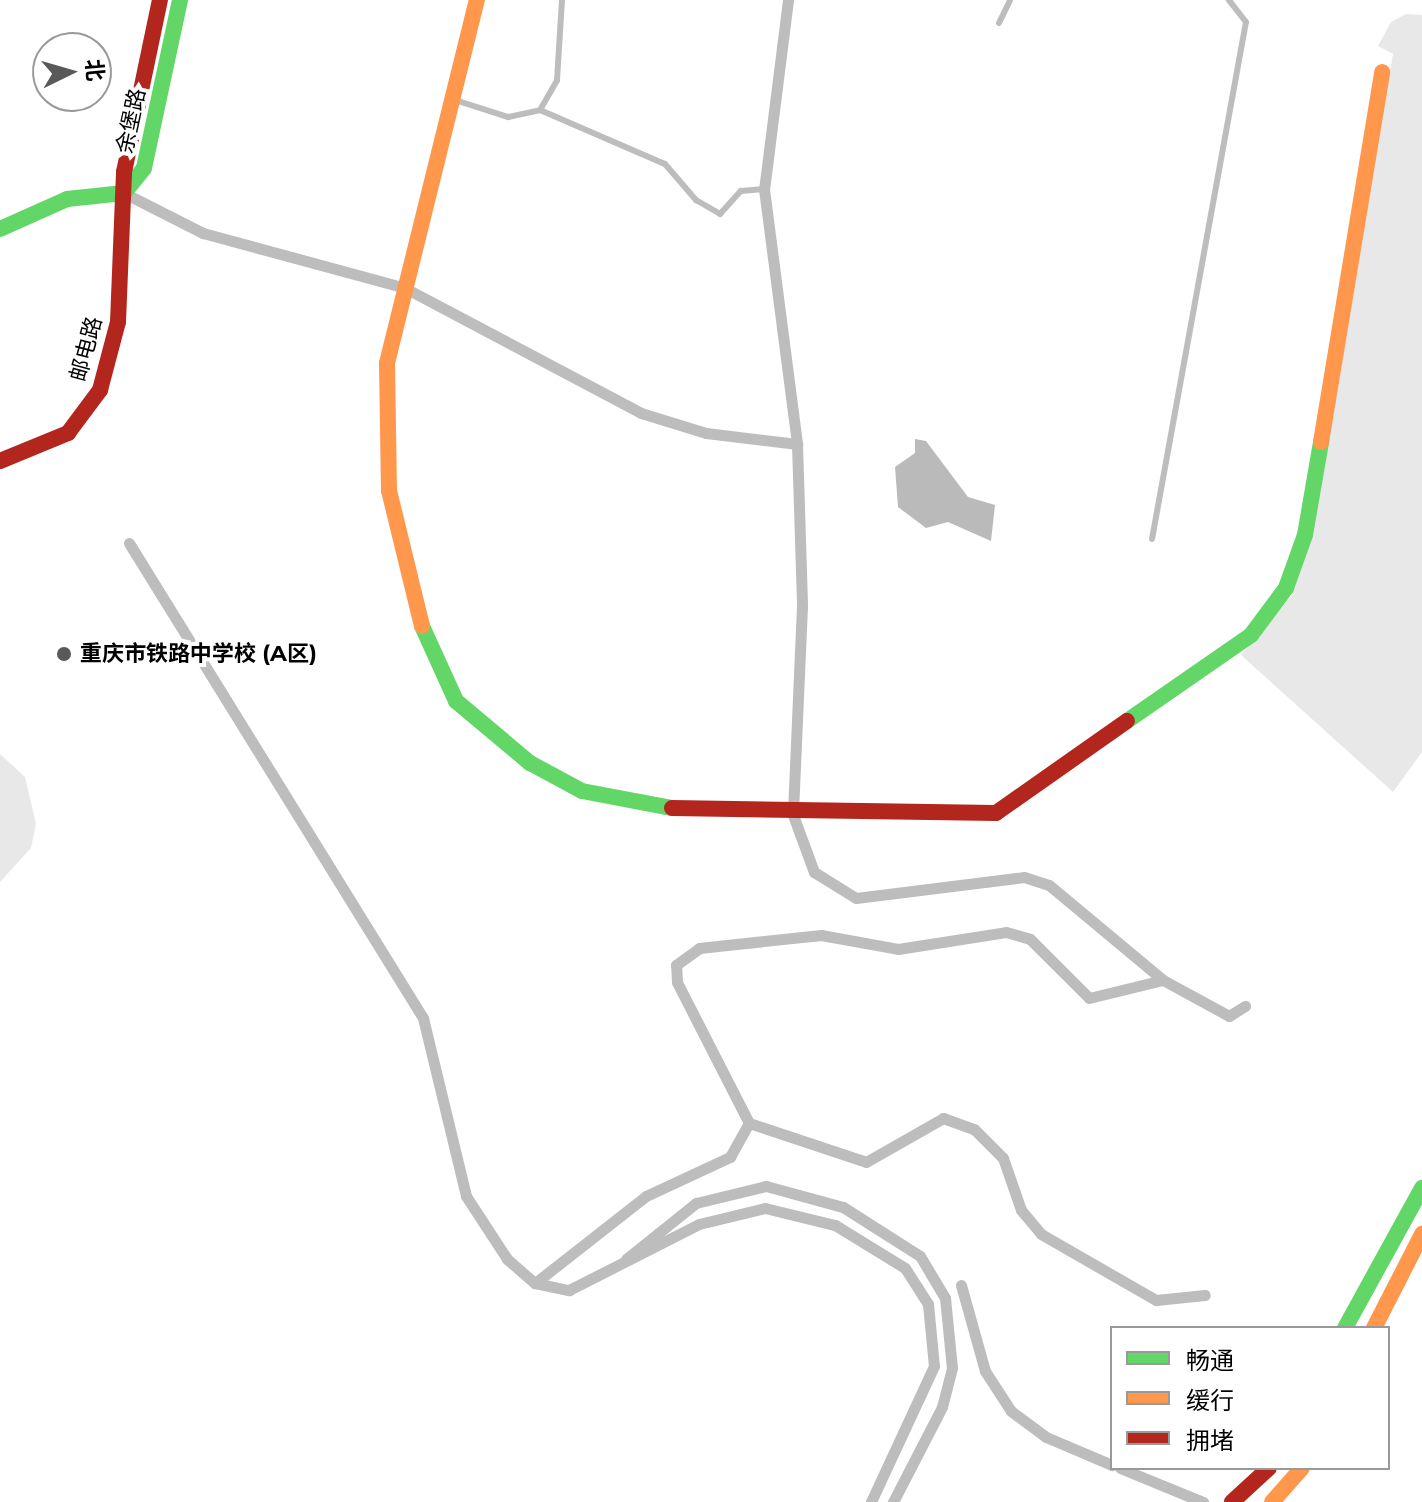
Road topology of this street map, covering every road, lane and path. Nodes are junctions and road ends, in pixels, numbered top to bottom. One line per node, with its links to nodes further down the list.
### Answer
1 (160, 0): 13 (street, 余堡路)
2 (180, 0): 13 (street, 余堡路)
3 (477, 0): 10 (street)
4 (562, 0): 11 (lane)
5 (788, 0): 12 (street)
6 (1010, 0): 8 (lane)
7 (1229, 0): 18 (lane)
8 (999, 23)
9 (1382, 72): 20 (street)
10 (452, 98): 11 (lane); 15 (street)
11 (540, 110): 12 (lane)
12 (764, 189): 16 (street)
13 (124, 193): 14 (street); 15 (street); 17 (street, 邮电路)
14 (0, 229)
15 (405, 288): 16 (street); 20 (street)
16 (797, 444): 20 (street)
17 (0, 461)
18 (1152, 539)
19 (129, 543): 27 (street)
20 (793, 815): 21 (street)
21 (1163, 980): 22 (street); 23 (street)
22 (1245, 1006)
23 (749, 1123): 27 (street); 29 (street)
24 (1422, 1188): 30 (street)
25 (1422, 1234): 31 (street)
26 (604, 1277): 27 (street); 36 (street); 37 (street)
27 (535, 1283)
28 (961, 1285): 32 (street)
29 (1205, 1295)
30 (1346, 1326)
31 (1375, 1326)
32 (1110, 1464)
33 (1125, 1470): 38 (street)
34 (1267, 1470): 39 (street)
35 (1300, 1470): 40 (street)
36 (871, 1502)
37 (893, 1502)
38 (1203, 1502)
39 (1232, 1502)
40 (1272, 1502)

